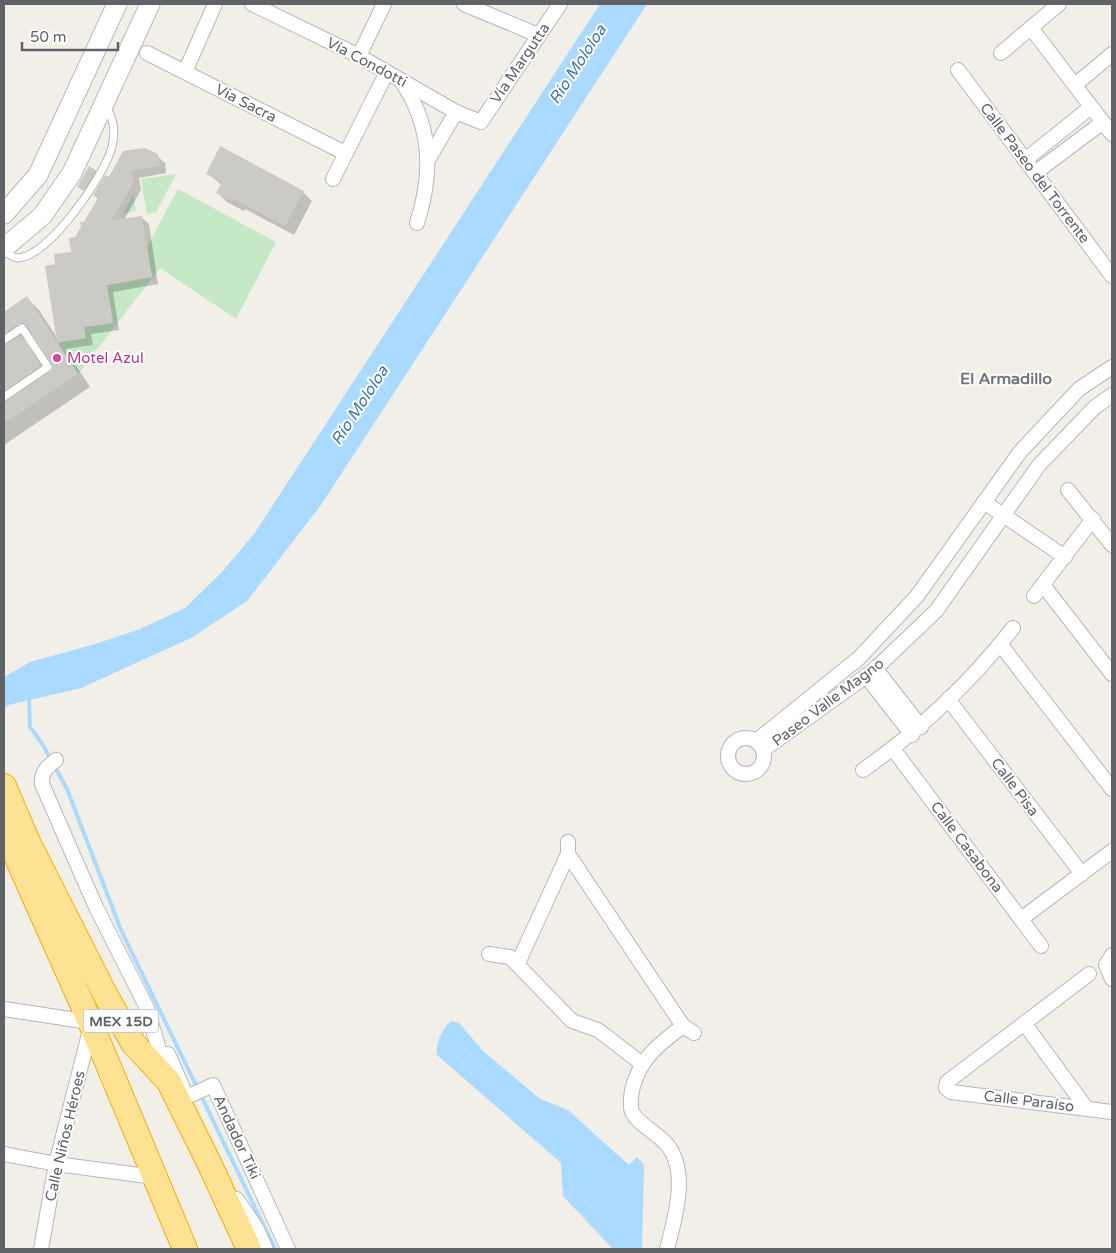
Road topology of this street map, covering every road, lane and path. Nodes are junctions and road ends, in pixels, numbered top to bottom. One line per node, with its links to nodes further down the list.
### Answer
1 (117, 4): 33 (street)
2 (150, 4): 35 (street)
3 (215, 4): 16 (street)
4 (252, 4): 14 (street, Vía Condotti)
5 (384, 4): 14 (street)
6 (464, 4): 10 (street)
7 (560, 4): 10 (street, Vía Margutta)
8 (1059, 4): 9 (street)
9 (1031, 28): 12 (street); 19 (street)
10 (538, 35): 23 (street, Vía Margutta)
11 (147, 53): 16 (street, Vía Sacra)
12 (1001, 53)
13 (1112, 54): 19 (street)
14 (359, 56): 17 (street, Vía Condotti)
15 (958, 70): 30 (street, Calle Paseo del Torrente)
16 (185, 72): 27 (street, Vía Sacra)
17 (387, 72): 18 (street, Vía Condotti); 27 (street)
18 (400, 79): 22 (street, Vía Condotti); 29 (street)
19 (1075, 85): 20 (street)
20 (1091, 107): 24 (street); 26 (street)
21 (108, 110): 35 (lane)
22 (456, 112): 23 (street, Vía Condotti); 29 (street)
23 (481, 122)
24 (1103, 122): 25 (street); 28 (street)
25 (1112, 134)
26 (1048, 142): 28 (street); 30 (street)
27 (345, 154): 32 (street)
28 (1058, 156): 31 (street)
29 (428, 160): 34 (street)
30 (1025, 160): 31 (street, Calle Paseo del Torrente)
31 (1035, 173): 36 (street, Calle Paseo del Torrente)
32 (333, 179)
33 (4, 214)
34 (416, 223)
35 (4, 250)
36 (1112, 276)
37 (4, 340): 40 (lane)
38 (1112, 367): 42 (street, Paseo Valle Magno)
39 (1112, 395): 43 (street, Paseo Valle Magno)
40 (4, 397)
41 (1068, 490): 44 (street)
42 (984, 502): 43 (street); 51 (street, Paseo Valle Magno)
43 (1004, 515): 46 (street); 51 (street, Paseo Valle Magno)
44 (1093, 520): 45 (street); 46 (street)
45 (1112, 545)
46 (1065, 557): 47 (street)
47 (1043, 585): 48 (street); 52 (street)
48 (1034, 596)
49 (1013, 628): 50 (street)
50 (1000, 644): 53 (street); 59 (street)
51 (871, 672): 54 (street)
52 (1112, 674)
53 (948, 699): 54 (street); 62 (street, Calle Pisa)
54 (916, 731): 55 (street)
55 (893, 749): 57 (street); 63 (street, Calle Casabona)
56 (52, 763): 71 (street)
57 (863, 770)
58 (4, 786): 75 (highway, MEX 15D)
59 (1112, 789)
60 (4, 829): 72 (highway, MEX 15D)
61 (1112, 852): 62 (street)
62 (1082, 874): 63 (street)
63 (1021, 919): 64 (street, Calle Casabona)
64 (1041, 946)
65 (489, 954): 67 (street)
66 (1112, 955): 69 (street)
67 (518, 963): 74 (street); 74 (street)
68 (1089, 974): 73 (street)
69 (1112, 979)
70 (4, 1008): 72 (street)
71 (148, 1008): 75 (street); 86 (street, Andador Tiki)
72 (90, 1023): 79 (street, Calle Niños Héroes); 81 (highway, MEX 15D)
73 (1024, 1023): 76 (street); 76 (street, Calle Paraíso)
74 (641, 1063): 87 (street)
75 (169, 1082): 80 (highway, MEX 15D)
76 (1087, 1109): 77 (street, Calle Paraíso)
77 (1112, 1112)
78 (4, 1154): 79 (street)
79 (56, 1164): 81 (street); 82 (street, Calle Niños Héroes)
80 (210, 1164): 84 (highway, MEX 15D); 85 (street)
81 (155, 1176): 83 (highway, MEX 15D)
82 (41, 1249)
83 (185, 1249)
84 (249, 1249)
85 (263, 1249)
86 (288, 1249)
87 (667, 1249)

